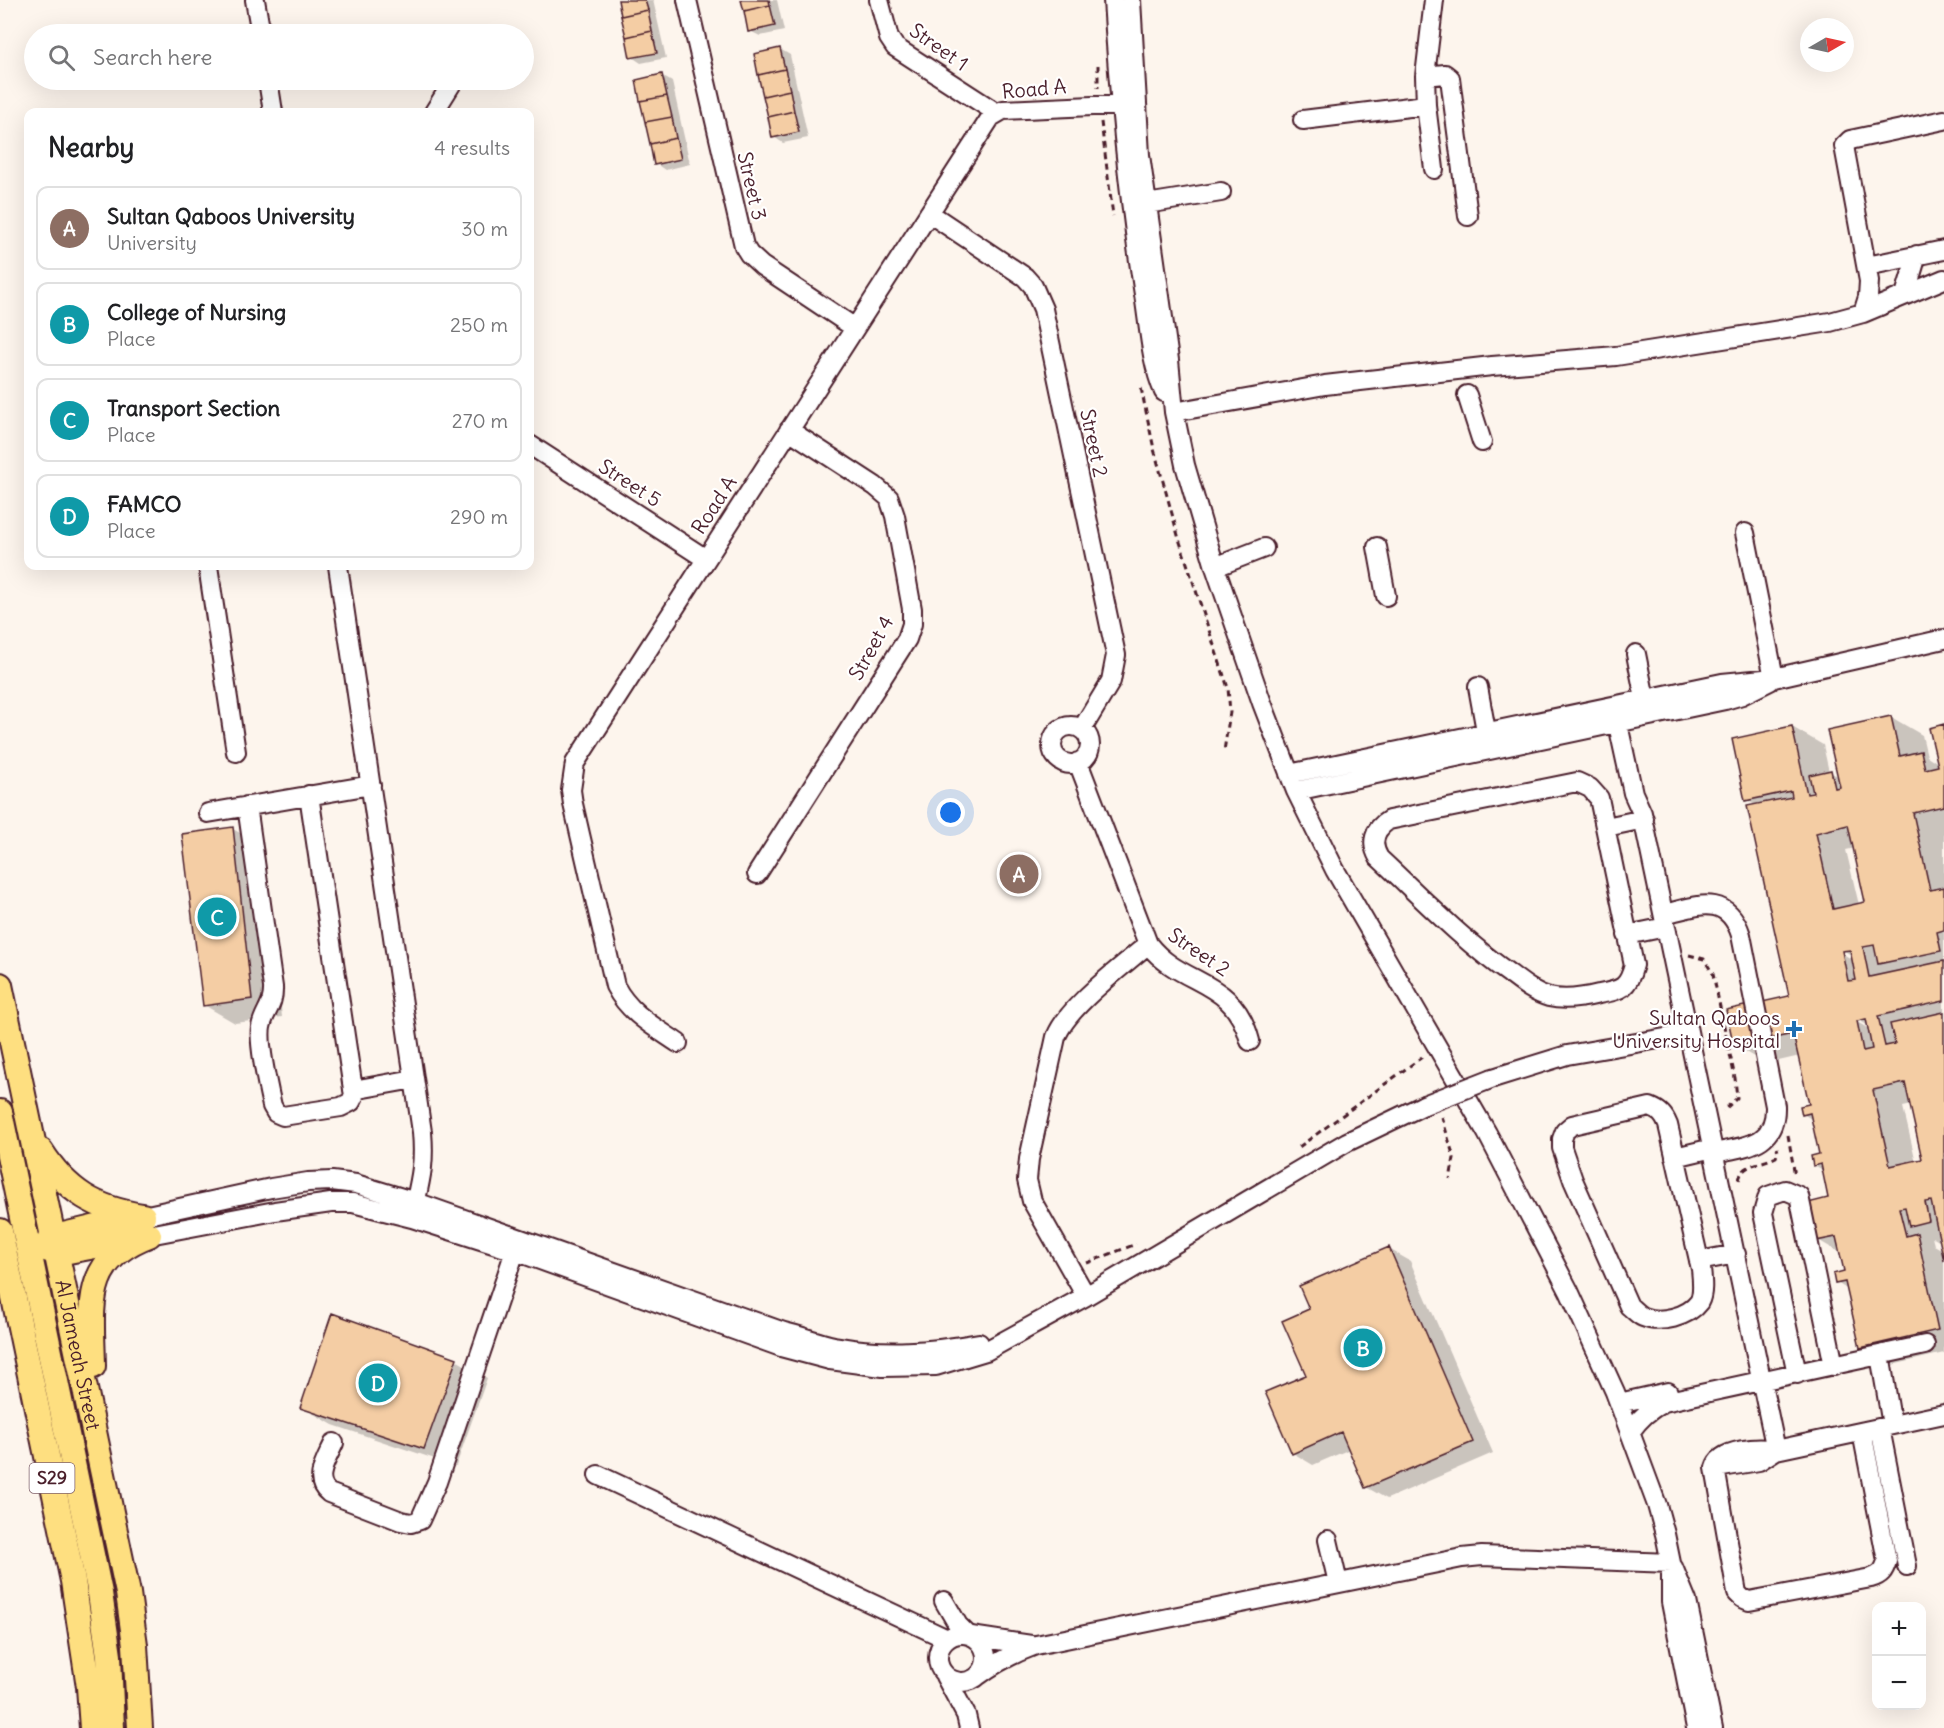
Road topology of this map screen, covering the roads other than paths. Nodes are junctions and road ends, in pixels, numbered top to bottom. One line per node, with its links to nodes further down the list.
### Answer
1 (255, 0): 7 (lane)
2 (687, 0): 29 (lane, Street 3)
3 (879, 0): 15 (lane, Street 1)
4 (1113, 0): 11 (lane)
5 (1131, 0): 11 (lane)
6 (1434, 0): 8 (lane)
7 (259, 24)
8 (1425, 76): 12 (lane); 22 (lane)
9 (270, 90): 13 (lane)
10 (448, 90): 14 (lane)
11 (1128, 105): 15 (lane, Road A); 20 (lane)
12 (1426, 105): 16 (lane); 18 (lane)
13 (272, 108)
14 (436, 108)
15 (997, 112): 21 (lane, Road A)
16 (1303, 120)
17 (1944, 120): 25 (lane)
18 (1434, 169)
19 (1221, 192): 20 (lane)
20 (1138, 205): 31 (lane)
21 (929, 213): 29 (lane, Road A); 49 (lane, Street 2)
22 (1468, 216)
23 (1944, 250): 24 (lane)
24 (1917, 255): 25 (lane); 27 (lane)
25 (1867, 266): 28 (lane)
26 (1944, 279): 27 (lane)
27 (1905, 295): 28 (lane)
28 (1863, 313): 31 (lane)
29 (855, 328): 32 (lane, Road A)
30 (1467, 395): 33 (lane)
31 (1173, 412): 39 (lane)
32 (789, 430): 38 (lane, Road A); 60 (lane, Street 4)
33 (1482, 442)
34 (534, 448): 38 (lane, Street 5)
35 (1745, 533): 45 (lane)
36 (1377, 547): 42 (lane)
37 (1264, 548): 39 (lane)
38 (706, 559): 67 (lane, Road A)
39 (1215, 567): 53 (lane)
40 (209, 570): 51 (lane)
41 (339, 570): 54 (lane)
42 (1386, 596)
43 (1944, 639): 45 (lane)
44 (1636, 654): 47 (lane)
45 (1774, 678): 47 (lane); 48 (lane)
46 (1478, 687): 50 (lane)
47 (1645, 699): 48 (lane)
48 (1621, 713): 50 (lane); 58 (lane)
49 (1082, 729): 52 (lane); 52 (lane)
50 (1487, 741): 53 (lane)
51 (236, 752)
52 (1078, 762): 63 (lane, Street 2)
53 (1292, 782): 90 (lane)
54 (371, 785): 55 (lane); 68 (lane)
55 (309, 795): 56 (lane); 69 (lane)
56 (247, 806): 57 (lane); 69 (lane)
57 (208, 813)
58 (1643, 816): 59 (lane); 61 (lane)
59 (1606, 827): 62 (lane); 62 (lane)
60 (757, 874)
61 (1665, 920): 62 (lane); 65 (lane); 72 (lane)
62 (1627, 935)
63 (1148, 944): 66 (lane, Street 2); 83 (lane)
64 (0, 985): 71 (main road, Al Jameah Street / S29)
65 (1688, 1034): 72 (lane); 83 (lane, bridge)
66 (1250, 1041)
67 (678, 1043)
68 (414, 1079): 69 (lane); 74 (lane)
69 (353, 1090)
70 (0, 1112): 76 (main road, Al Jameah Street)
71 (32, 1132): 75 (main road); 78 (main road, Al Jameah Street / S29)
72 (1714, 1150): 73 (lane); 80 (lane)
73 (1675, 1157): 81 (lane); 81 (lane)
74 (414, 1210): 75 (lane); 79 (lane); 84 (lane)
75 (146, 1226): 78 (main road); 94 (main road)
76 (24, 1228): 78 (main road); 82 (main road, Al Jameah Street)
77 (0, 1231): 108 (main road, S29)
78 (52, 1246): 82 (main road); 94 (main road, Al Jameah Street / S29)
79 (515, 1251): 84 (lane); 95 (lane)
80 (1736, 1254): 81 (lane); 89 (lane)
81 (1699, 1261)
82 (36, 1283): 109 (main road, Al Jameah Street)
83 (1086, 1296): 84 (lane)
84 (1032, 1326)
85 (1925, 1345): 86 (lane)
86 (1880, 1355): 87 (lane); 92 (lane)
87 (1834, 1366): 88 (lane); 88 (lane)
88 (1797, 1374): 89 (lane)
89 (1762, 1377): 90 (lane); 93 (lane); 96 (lane)
90 (1620, 1403): 93 (lane)
91 (1944, 1414): 92 (lane)
92 (1878, 1428): 96 (lane); 96 (lane); 100 (lane)
93 (1630, 1432): 99 (lane)
94 (97, 1443): 110 (main road, Al Jameah Street / S29)
95 (334, 1443)
96 (1776, 1450)
97 (598, 1475): 103 (lane)
98 (1328, 1540): 101 (lane)
99 (1671, 1563): 101 (lane); 111 (lane); 112 (lane)
100 (1907, 1566)
101 (1338, 1583): 104 (lane)
102 (969, 1635): 103 (lane); 103 (lane); 104 (lane); 106 (lane)
103 (947, 1639): 105 (lane)
104 (1036, 1645): 106 (lane)
105 (945, 1676): 106 (lane); 107 (lane)
106 (978, 1676): 107 (lane)
107 (968, 1721)
108 (92, 1728)
109 (112, 1728)
110 (140, 1728)
111 (1696, 1728)
112 (1713, 1728)

